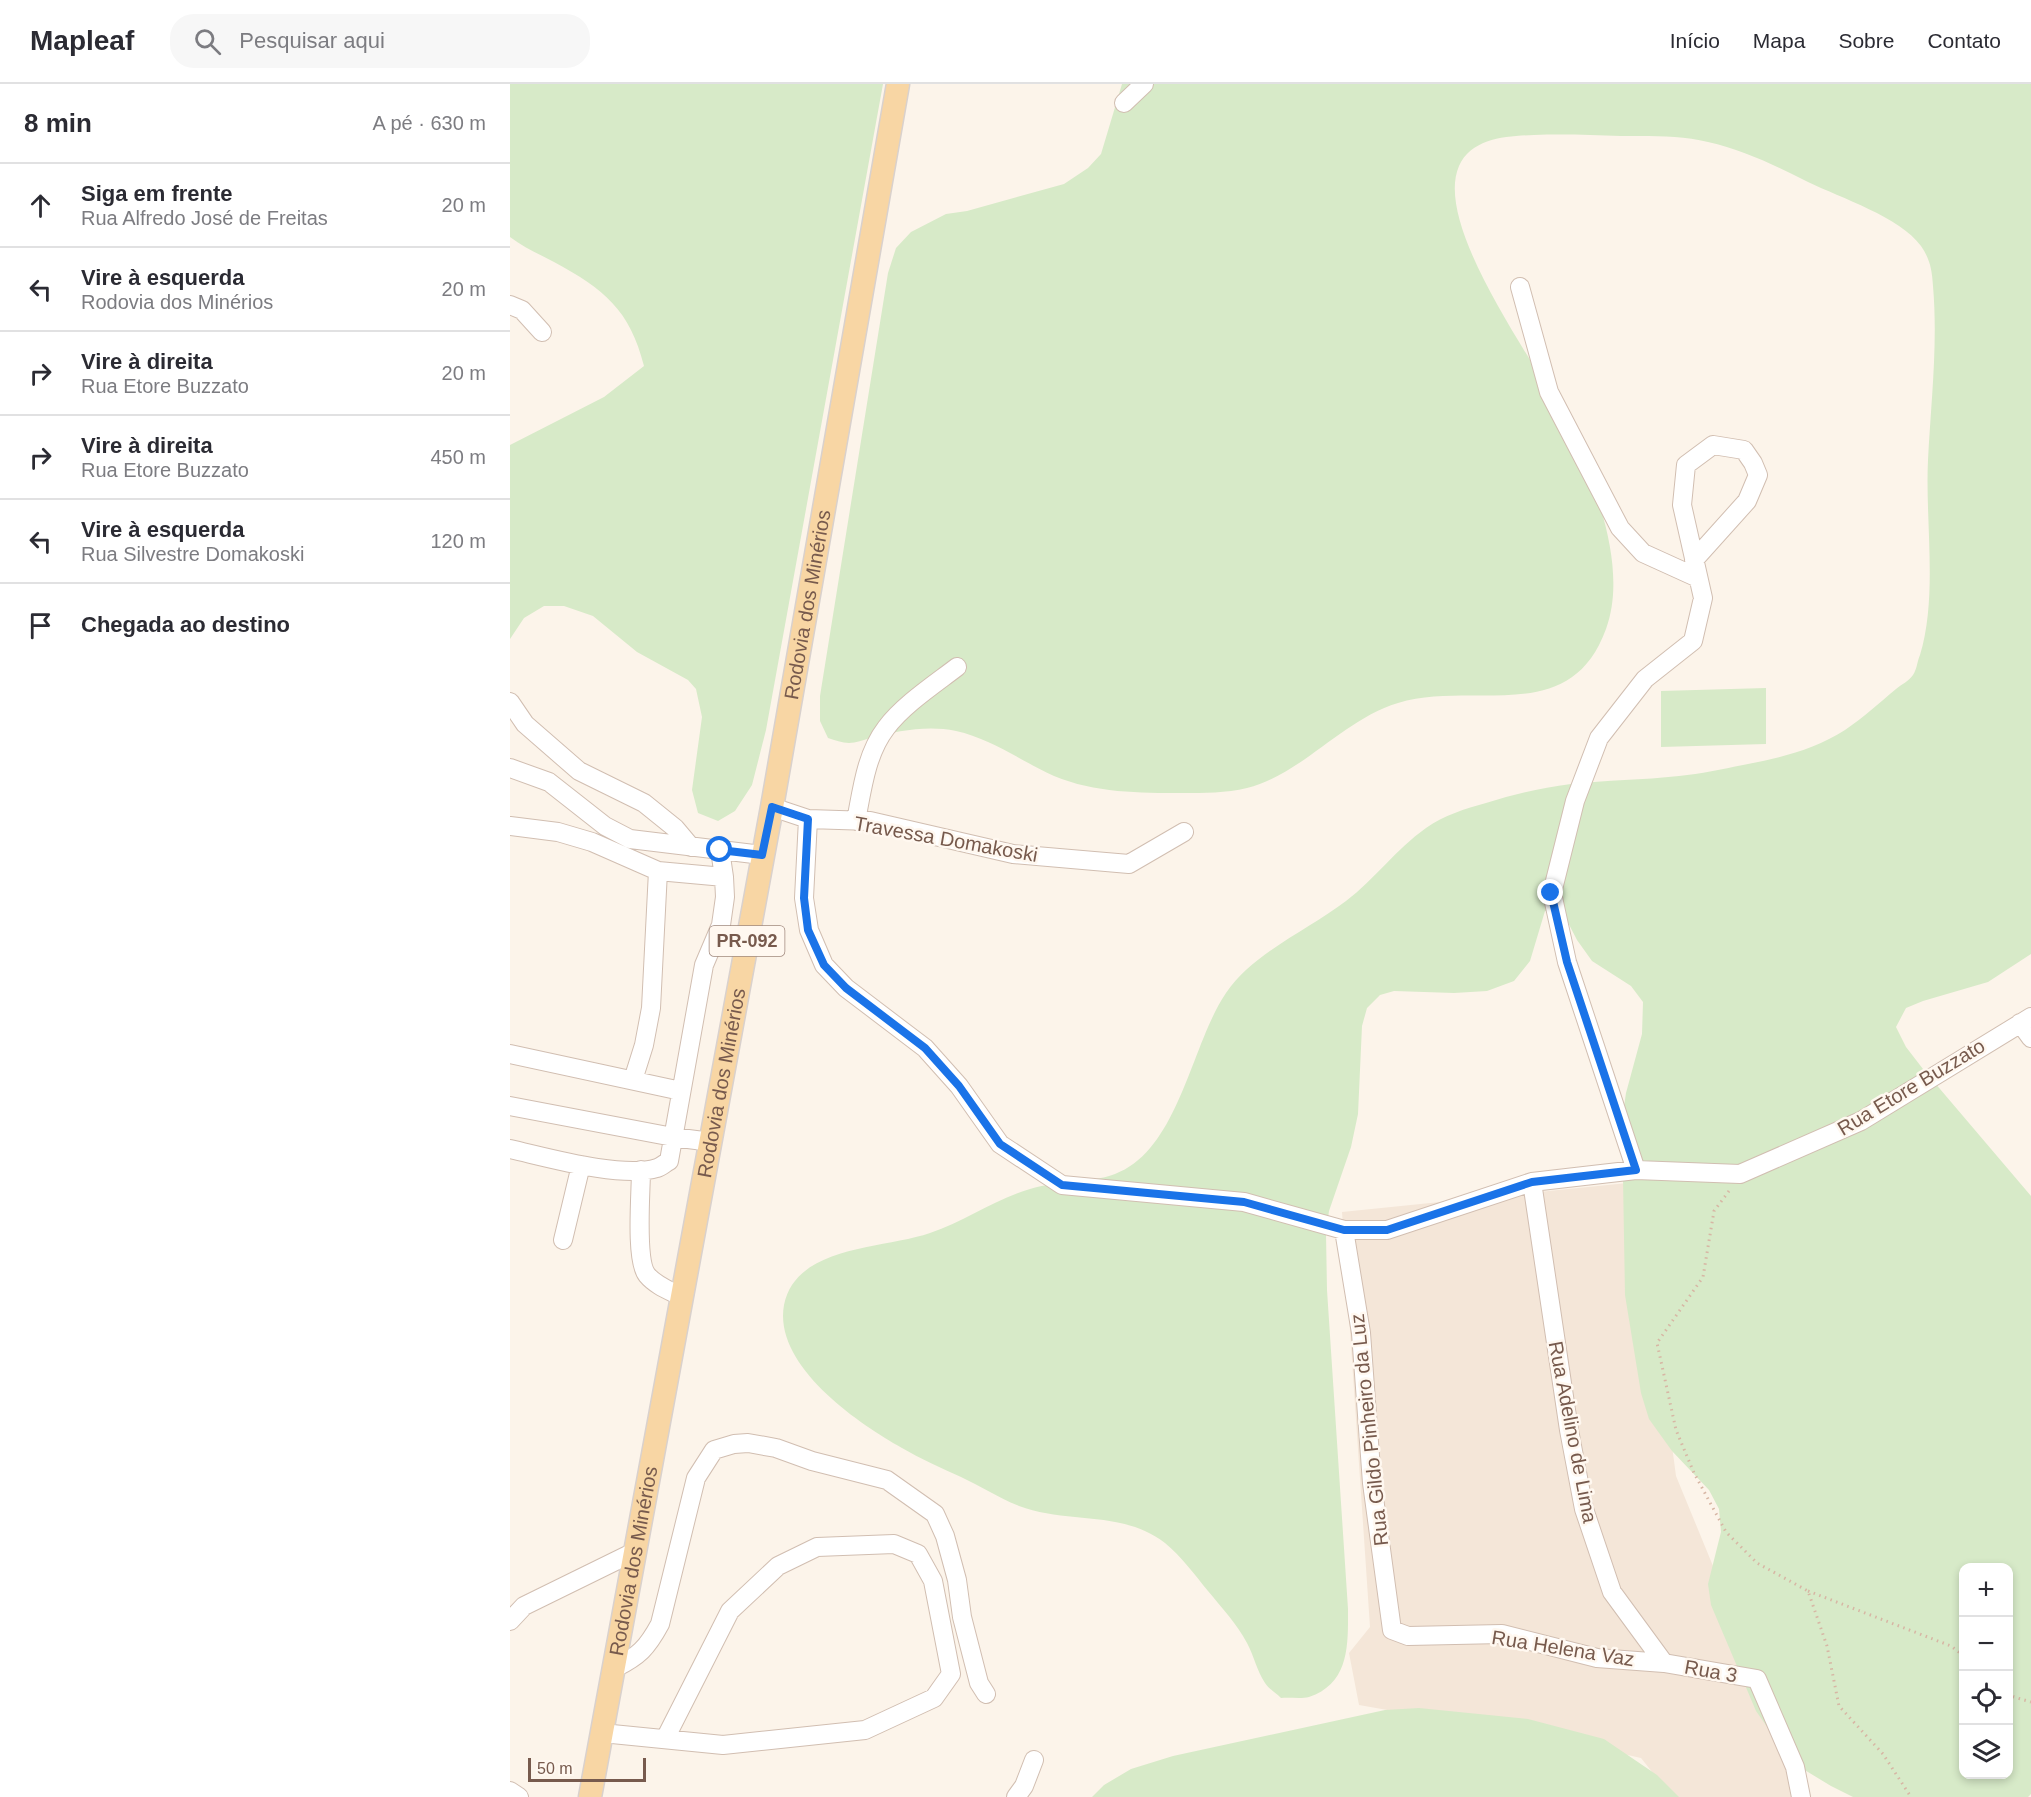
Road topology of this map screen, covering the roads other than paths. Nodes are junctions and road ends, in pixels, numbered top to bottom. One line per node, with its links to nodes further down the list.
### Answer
1 (898, 84): 12 (main road, Rodovia dos Minérios / PR-092)
2 (1144, 84): 3 (street)
3 (1124, 103)
4 (1520, 287): 8 (street)
5 (510, 305): 6 (street)
6 (542, 332)
7 (1694, 560): 7 (street); 8 (street)
8 (1698, 578): 33 (street)
9 (957, 667): 14 (street)
10 (510, 702): 17 (street)
11 (510, 768): 17 (street)
12 (772, 807): 13 (street); 19 (main road, Rodovia dos Minérios / PR-092)
13 (808, 819): 14 (street, Travessa Domakoski); 35 (street, Rua Etore Buzzato)
14 (856, 821): 16 (street, Travessa Domakoski)
15 (510, 826): 20 (street)
16 (1184, 832)
17 (691, 847): 18 (street)
18 (720, 850): 19 (street); 21 (street)
19 (762, 855): 29 (main road, Rodovia dos Minérios / PR-092)
20 (658, 871): 21 (street); 25 (street)
21 (724, 877): 26 (street)
22 (2025, 1020): 23 (street); 33 (street, Rua Etore Buzzato)
23 (2031, 1038)
24 (510, 1054): 25 (street)
25 (633, 1080): 26 (street)
26 (681, 1091): 28 (street)
27 (510, 1106): 28 (street)
28 (673, 1137): 29 (street); 32 (street)
29 (711, 1142): 37 (main road, Rodovia dos Minérios / PR-092)
30 (510, 1149): 31 (street)
31 (581, 1165): 32 (street); 36 (street)
32 (641, 1170): 37 (street)
33 (1636, 1170): 34 (street, Rua Etore Buzzato)
34 (1532, 1182): 35 (street, Rua Etore Buzzato); 41 (street, Rua Adelino de Lima)
35 (1344, 1230): 40 (street, Rua Gildo Pinheiro da Luz)
36 (563, 1239)
37 (682, 1298): 38 (main road, Rodovia dos Minérios / PR-092)
38 (636, 1551): 39 (street); 42 (main road, Rodovia dos Minérios / PR-092)
39 (510, 1621)
40 (1392, 1630): 41 (street, Rua Helena Vaz)
41 (1664, 1663): 51 (street, Rua 3)
42 (615, 1668): 43 (street); 44 (main road, Rodovia dos Minérios / PR-092)
43 (986, 1694)
44 (602, 1733): 45 (street); 49 (main road, Rodovia dos Minérios / PR-092)
45 (665, 1739): 45 (street)
46 (1034, 1760): 50 (street)
47 (510, 1791): 48 (street)
48 (519, 1797)
49 (590, 1797)
50 (1016, 1797)
51 (1801, 1797)

